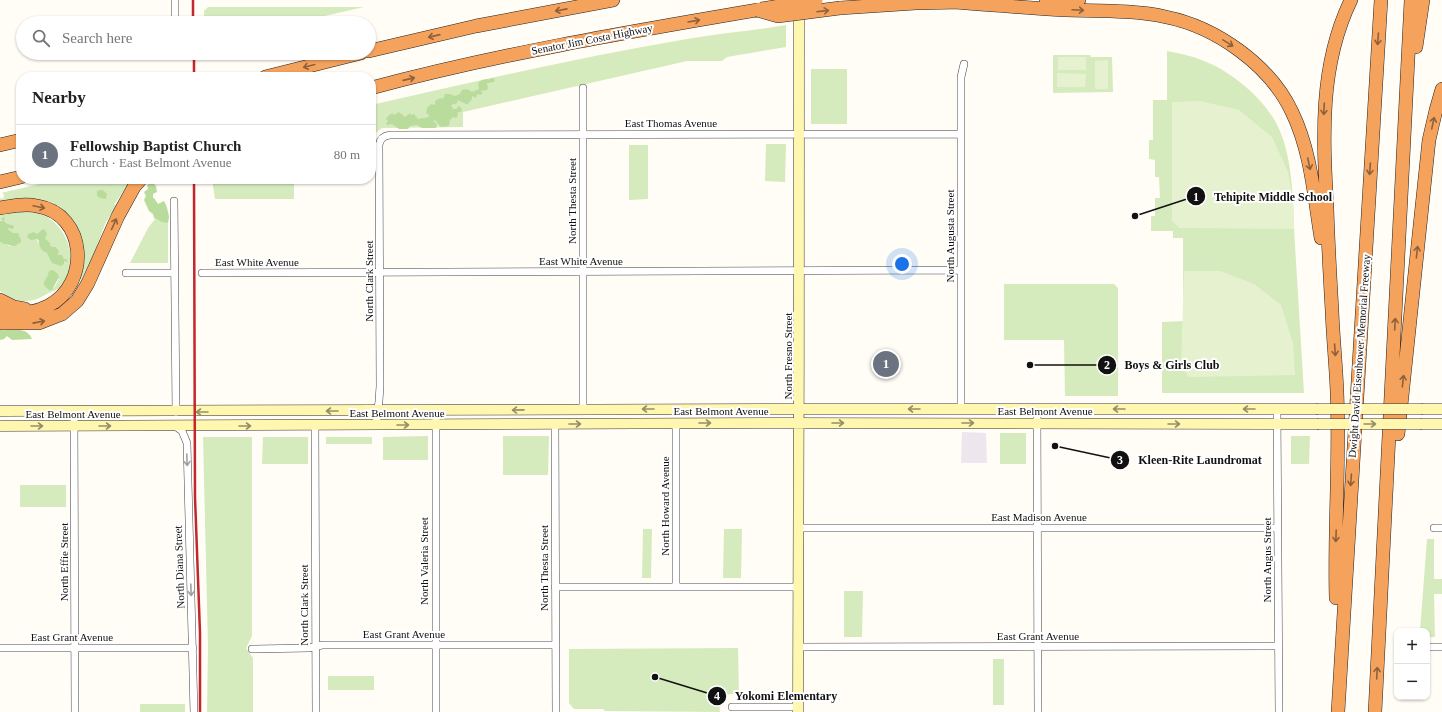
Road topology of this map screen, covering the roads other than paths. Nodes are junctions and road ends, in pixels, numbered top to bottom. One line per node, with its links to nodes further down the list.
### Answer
1 (175, 0): 12 (street)
2 (613, 0): 13 (highway, one-way to 13)
3 (799, 0): 21 (main road, North Fresno Street)
4 (816, 0): 11 (highway, Senator Jim Costa Highway, bridge)
5 (1079, 0): 10 (highway)
6 (1351, 0): 39 (highway, one-way to 39)
7 (1381, 0): 87 (highway, Dwight David Eisenhower Memorial Freeway, one-way to 87)
8 (1411, 0): 20 (highway)
9 (1423, 0): 20 (highway)
10 (955, 2): 11 (highway, one-way to 10, bridge); 39 (highway, one-way to 39)
11 (757, 10): 17 (highway, Senator Jim Costa Highway, one-way to 11)
12 (175, 16)
13 (376, 49)
14 (333, 60): 16 (highway, one-way to 16)
15 (964, 64): 23 (street, North Augusta Street)
16 (285, 72)
17 (376, 87)
18 (583, 88): 22 (street, North Thesta Street)
19 (1442, 89): 74 (highway, one-way to 19)
20 (1406, 116): 74 (highway, one-way to 20)
21 (799, 133): 22 (street, East Thomas Avenue); 23 (street, East Thomas Avenue); 31 (main road, North Fresno Street)
22 (583, 134): 24 (street, East Thomas Avenue); 32 (street, North Thesta Street)
23 (961, 134): 30 (street, North Augusta Street)
24 (382, 138): 34 (street, North Clark Street)
25 (16, 177): 26 (highway)
26 (0, 182)
27 (137, 184): 41 (highway, one-way to 27)
28 (174, 201): 36 (street)
29 (0, 208): 38 (highway, one-way to 38)
30 (961, 270): 31 (street, East White Avenue); 44 (street, North Augusta Street)
31 (800, 271): 32 (street, East White Avenue); 43 (main road, North Fresno Street)
32 (583, 272): 34 (street, East White Avenue); 42 (street, North Thesta Street)
33 (202, 273): 34 (street, East White Avenue)
34 (380, 273): 48 (street, North Clark Street)
35 (126, 274): 36 (street)
36 (175, 274): 52 (street)
37 (0, 300): 38 (highway)
38 (43, 308): 40 (highway)
39 (1332, 311): 87 (highway, one-way to 87)
40 (0, 314)
41 (0, 323)
42 (583, 409): 43 (main road, East Belmont Avenue, one-way to 42); 49 (main road, East Belmont Avenue, one-way to 49)
43 (800, 409): 44 (main road, East Belmont Avenue, one-way to 43); 53 (main road, North Fresno Street)
44 (961, 409): 45 (main road, East Belmont Avenue)
45 (1037, 409): 46 (main road, East Belmont Avenue, one-way to 45); 54 (street)
46 (1277, 409): 47 (main road, East Belmont Avenue, bridge); 57 (street, North Angus Street)
47 (1442, 409)
48 (378, 411): 49 (main road, East Belmont Avenue); 52 (main road, East Belmont Avenue, one-way to 52); 60 (street, North Clark Street)
49 (436, 411): 61 (street, North Valeria Street)
50 (0, 412): 51 (main road, East Belmont Avenue)
51 (74, 412): 52 (main road, East Belmont Avenue); 63 (street, North Effie Street)
52 (176, 412): 64 (main road)
53 (799, 423): 54 (main road, East Belmont Avenue, one-way to 54); 56 (main road, East Belmont Avenue, one-way to 53); 66 (main road, North Fresno Street)
54 (1037, 423): 57 (main road, East Belmont Avenue, one-way to 57); 67 (street)
55 (555, 424): 56 (main road, East Belmont Avenue, one-way to 56); 61 (main road, East Belmont Avenue); 71 (street, North Thesta Street)
56 (676, 424): 72 (street, North Howard Avenue)
57 (1278, 424): 58 (main road, East Belmont Avenue, one-way to 58, bridge); 68 (street, North Angus Street)
58 (1442, 424)
59 (315, 425): 60 (main road, East Belmont Avenue); 65 (main road, East Belmont Avenue, one-way to 59); 78 (street, North Clark Street)
60 (376, 425): 61 (main road, East Belmont Avenue, one-way to 61)
61 (436, 425): 75 (street, North Valeria Street)
62 (0, 426): 63 (main road, East Belmont Avenue, one-way to 63)
63 (74, 426): 64 (main road, East Belmont Avenue, one-way to 64); 82 (street, North Effie Street)
64 (136, 426): 65 (main road, East Belmont Avenue)
65 (175, 426): 83 (street, North Diana Street, one-way to 83)
66 (799, 528): 67 (street, East Madison Avenue); 73 (main road, North Fresno Street)
67 (1038, 528): 68 (street, East Madison Avenue); 80 (street)
68 (1278, 528): 77 (street, North Angus Street)
69 (1434, 528): 70 (street)
70 (1442, 528)
71 (555, 587): 72 (street); 76 (street, North Thesta Street)
72 (676, 587): 73 (street)
73 (798, 587): 79 (main road, North Fresno Street)
74 (1382, 587): 98 (highway, one-way to 74)
75 (435, 645): 76 (street, East Grant Avenue); 78 (street, East Grant Avenue); 93 (street, North Valeria Street)
76 (556, 645): 94 (street, North Thesta Street)
77 (1278, 646): 80 (street, East Grant Avenue); 96 (street, North Angus Street)
78 (315, 647): 86 (street, East Grant Avenue); 92 (street, North Clark Street)
79 (798, 647): 80 (street, East Grant Avenue); 89 (main road, North Fresno Street)
80 (1038, 647): 95 (street)
81 (0, 648): 82 (street, East Grant Avenue)
82 (75, 648): 83 (street, East Grant Avenue); 90 (street, North Effie Street)
83 (193, 648): 91 (street, North Diana Street)
84 (1430, 648): 85 (street)
85 (1442, 648)
86 (252, 649)
87 (1340, 677): 97 (highway, Dwight David Eisenhower Memorial Freeway)
88 (732, 707): 89 (street)
89 (798, 710)
90 (76, 712)
91 (194, 712)
92 (316, 712)
93 (436, 712)
94 (556, 712)
95 (1038, 712)
96 (1279, 712)
97 (1338, 712)
98 (1375, 712)

